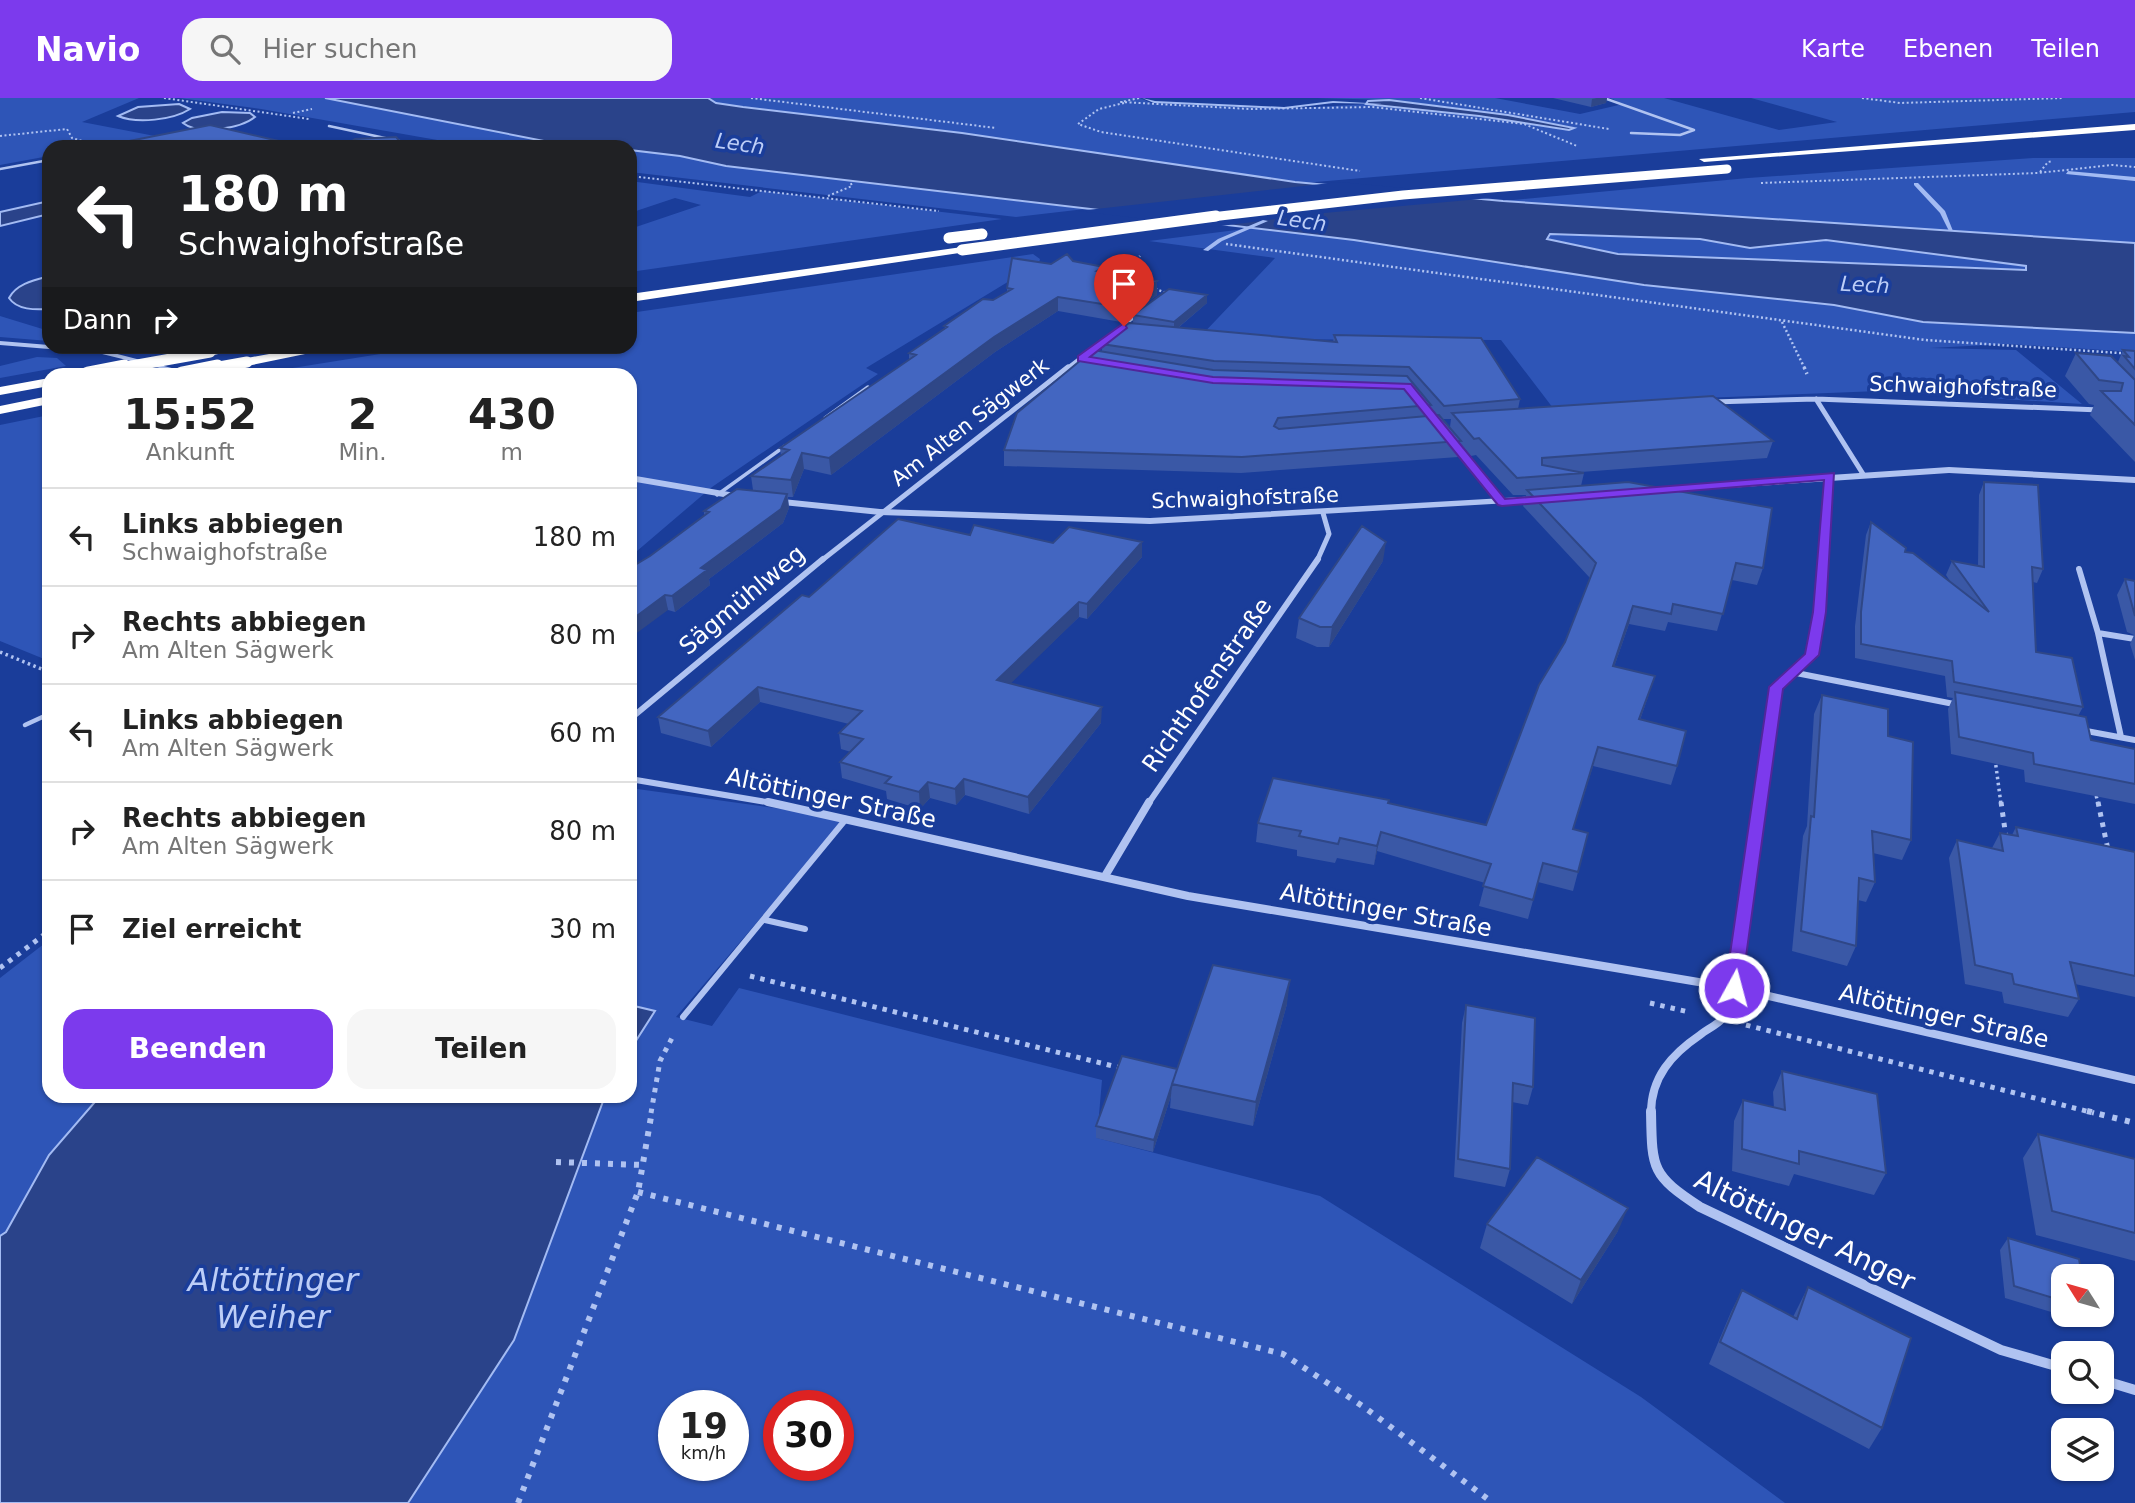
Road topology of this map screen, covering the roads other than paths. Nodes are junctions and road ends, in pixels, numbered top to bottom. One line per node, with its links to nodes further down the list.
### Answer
1 (1604, 98): 4 (street)
2 (329, 126): 5 (lane)
3 (2135, 127): 6 (highway)
4 (1631, 133)
5 (395, 140)
6 (1691, 160)
7 (42, 161): 9 (lane)
8 (1741, 168): 15 (highway, bridge)
9 (0, 169)
10 (1482, 177): 11 (highway)
11 (1326, 192)
12 (989, 233): 13 (highway, bridge)
13 (935, 240)
14 (1166, 293): 21 (street, Am Alten Sägwerk)
15 (637, 297)
16 (0, 343): 17 (street)
17 (42, 346)
18 (111, 354): 24 (street)
19 (199, 354): 23 (highway, bridge)
20 (292, 354): 25 (highway, bridge)
21 (1082, 359): 22 (street, Am Alten Sägwerk); 45 (street, Am Alten Sägwerk)
22 (1095, 361)
23 (121, 368)
24 (169, 368)
25 (214, 368)
26 (42, 383): 28 (highway)
27 (868, 387): 34 (lane)
28 (0, 391)
29 (1816, 399): 31 (street, Schwaighofstraße); 33 (street, Schwaighofstraße); 37 (street)
30 (42, 401): 32 (highway)
31 (1706, 402)
32 (0, 410)
33 (2108, 410)
34 (822, 419)
35 (1445, 436): 44 (street)
36 (788, 444): 42 (lane)
37 (1863, 474): 38 (street); 40 (street)
38 (1830, 476): 41 (street); 50 (street)
39 (637, 479): 42 (street, Schwaighofstraße)
40 (2135, 480)
41 (1644, 491)
42 (717, 495): 45 (street, Schwaighofstraße)
43 (1554, 498): 44 (street, Schwaighofstraße)
44 (1502, 502): 46 (street, Schwaighofstraße)
45 (880, 512): 46 (street, Schwaighofstraße); 52 (street, Sägmühlweg)
46 (1323, 513): 60 (street, Richthofenstraße)
47 (2079, 569): 48 (street)
48 (2098, 633): 49 (street); 56 (street)
49 (2135, 639)
50 (1791, 672): 51 (street); 63 (street)
51 (1968, 707)
52 (637, 713)
53 (42, 717): 54 (lane)
54 (25, 725)
55 (2070, 727): 56 (street)
56 (2122, 737): 57 (street)
57 (2135, 740)
58 (637, 780): 59 (street, Altöttinger Straße)
59 (846, 818): 60 (street, Altöttinger Straße); 61 (lane)
60 (1105, 876): 63 (street, Altöttinger Straße)
61 (765, 920): 62 (lane); 64 (lane)
62 (805, 929)
63 (1734, 988): 65 (street, Altöttinger Straße); 66 (street, Altöttinger Anger)
64 (683, 1017)
65 (2135, 1080)
66 (2051, 1365)
67 (2114, 1384): 68 (street)
68 (2135, 1390)

